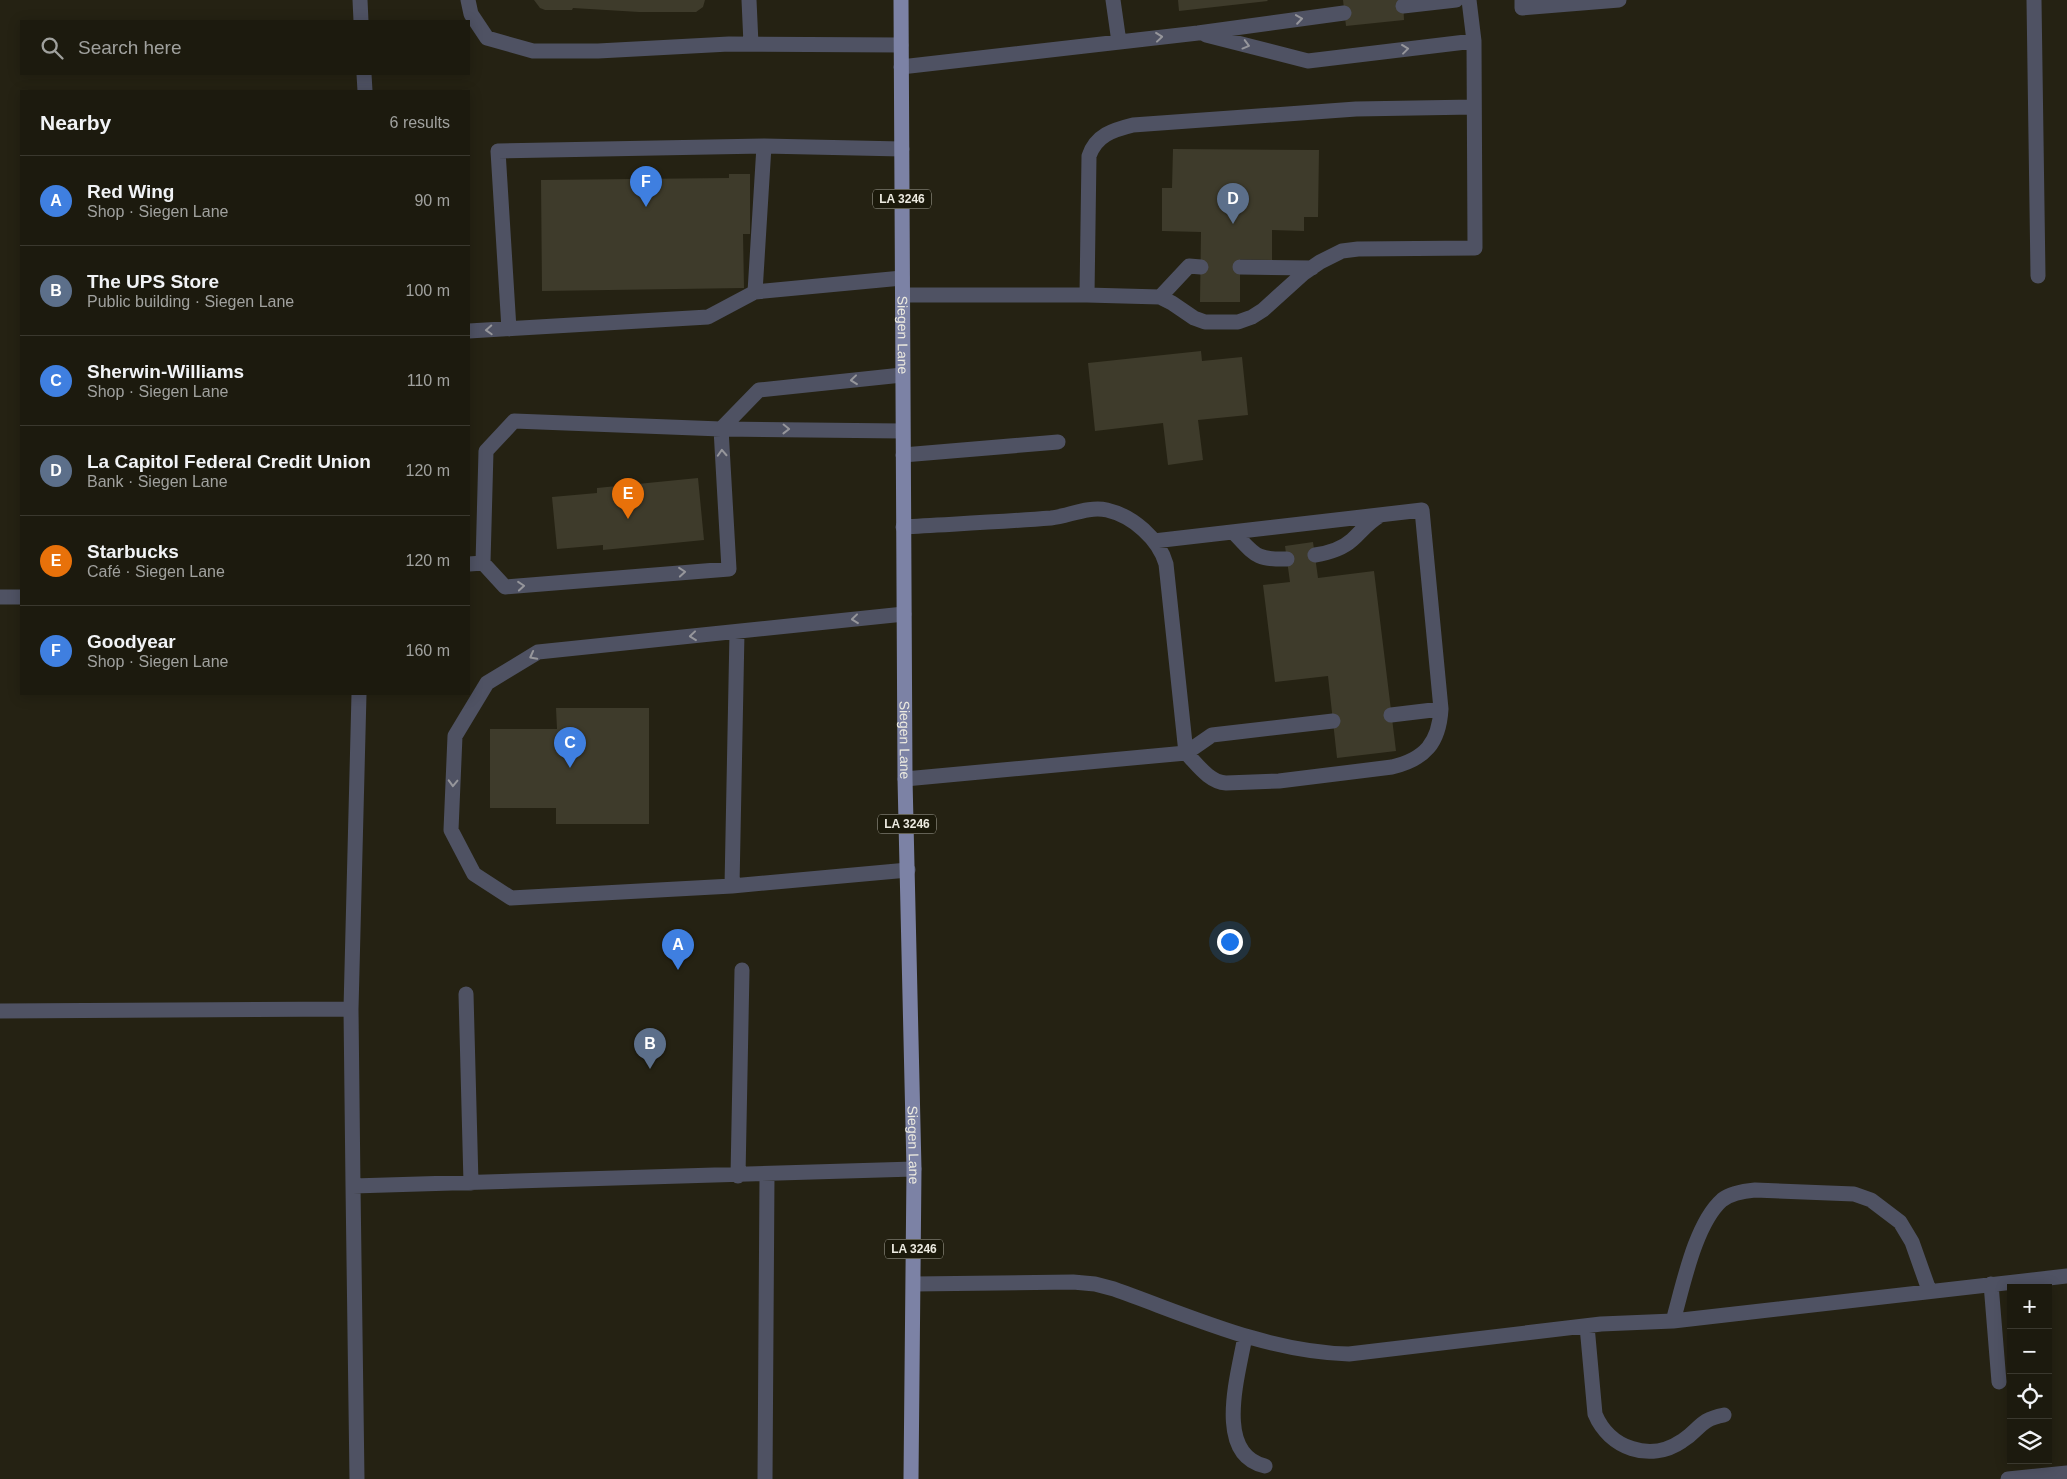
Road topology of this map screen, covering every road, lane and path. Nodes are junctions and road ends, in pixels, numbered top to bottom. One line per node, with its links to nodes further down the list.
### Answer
1 (360, 0): 13 (lane)
2 (468, 0): 17 (lane)
3 (749, 0): 17 (lane)
4 (901, 0): 18 (main road, Siegen Lane / LA 3246)
5 (1113, 0): 16 (lane)
6 (1456, 0): 11 (lane)
7 (1469, 0): 15 (lane)
8 (1522, 0): 9 (lane)
9 (1619, 0)
10 (2034, 0): 28 (lane)
11 (1403, 6)
12 (1344, 13): 14 (lane, one-way to 12)
13 (361, 20)
14 (1198, 33): 15 (lane, one-way to 15); 16 (lane, one-way to 14)
15 (1474, 41): 22 (lane)
16 (1119, 42): 19 (lane)
17 (751, 44): 18 (lane)
18 (901, 45): 19 (main road, Siegen Lane / LA 3246)
19 (901, 67): 24 (main road, Siegen Lane / LA 3246)
20 (364, 75): 21 (lane)
21 (365, 90)
22 (1474, 108): 27 (lane); 31 (lane)
23 (764, 146): 24 (lane); 30 (lane); 34 (lane)
24 (902, 149): 29 (main road, Siegen Lane / LA 3246)
25 (1201, 267): 33 (lane)
26 (1240, 267): 27 (lane)
27 (1312, 268): 33 (lane)
28 (2038, 276)
29 (902, 278): 30 (lane); 32 (main road, Siegen Lane / LA 3246)
30 (755, 292): 34 (lane)
31 (1087, 294): 32 (lane); 33 (lane)
32 (903, 295): 36 (main road, Siegen Lane / LA 3246)
33 (1160, 297)
34 (509, 329): 35 (lane, one-way to 35)
35 (470, 331)
36 (902, 375): 37 (lane, one-way to 37); 38 (main road, Siegen Lane / LA 3246)
37 (720, 429): 38 (lane, one-way to 38); 47 (lane); 47 (lane, one-way to 37)
38 (902, 431): 40 (main road, Siegen Lane / LA 3246)
39 (1058, 442): 40 (lane)
40 (903, 455): 42 (main road, Siegen Lane / LA 3246)
41 (1382, 514): 43 (lane); 45 (lane); 53 (lane)
42 (902, 527): 44 (lane); 50 (main road, Siegen Lane / LA 3246)
43 (1233, 532): 44 (lane); 46 (lane)
44 (1154, 541): 56 (lane)
45 (1315, 555)
46 (1287, 559)
47 (476, 564)
48 (0, 597): 49 (lane)
49 (20, 597)
50 (904, 614): 51 (lane, one-way to 51); 57 (main road, Siegen Lane / LA 3246)
51 (737, 632): 59 (lane); 59 (lane, one-way to 59)
52 (359, 695): 62 (lane)
53 (1441, 709): 54 (lane); 56 (lane)
54 (1391, 715)
55 (1333, 721): 56 (lane)
56 (1186, 753): 57 (lane)
57 (905, 779): 58 (main road, Siegen Lane / LA 3246)
58 (908, 870): 59 (lane); 64 (main road, Siegen Lane / LA 3246)
59 (732, 886)
60 (742, 970): 66 (lane)
61 (466, 994): 67 (lane)
62 (351, 1009): 63 (lane); 68 (lane)
63 (0, 1011)
64 (914, 1169): 65 (lane); 70 (main road, Siegen Lane / LA 3246)
65 (767, 1175): 66 (lane); 81 (lane)
66 (738, 1176): 67 (lane)
67 (471, 1183): 68 (lane)
68 (353, 1186): 80 (lane)
69 (2067, 1276): 71 (lane)
70 (914, 1284): 75 (lane); 82 (main road, Siegen Lane / LA 3246)
71 (1991, 1284): 72 (lane); 76 (lane)
72 (1929, 1290): 73 (lane); 73 (lane)
73 (1673, 1321): 74 (lane)
74 (1587, 1326): 75 (lane); 77 (lane)
75 (1245, 1336): 78 (lane)
76 (1999, 1382)
77 (1724, 1414)
78 (1265, 1466)
79 (2067, 1472): 83 (lane)
80 (357, 1479)
81 (765, 1479)
82 (910, 1479)
83 (2008, 1479)

